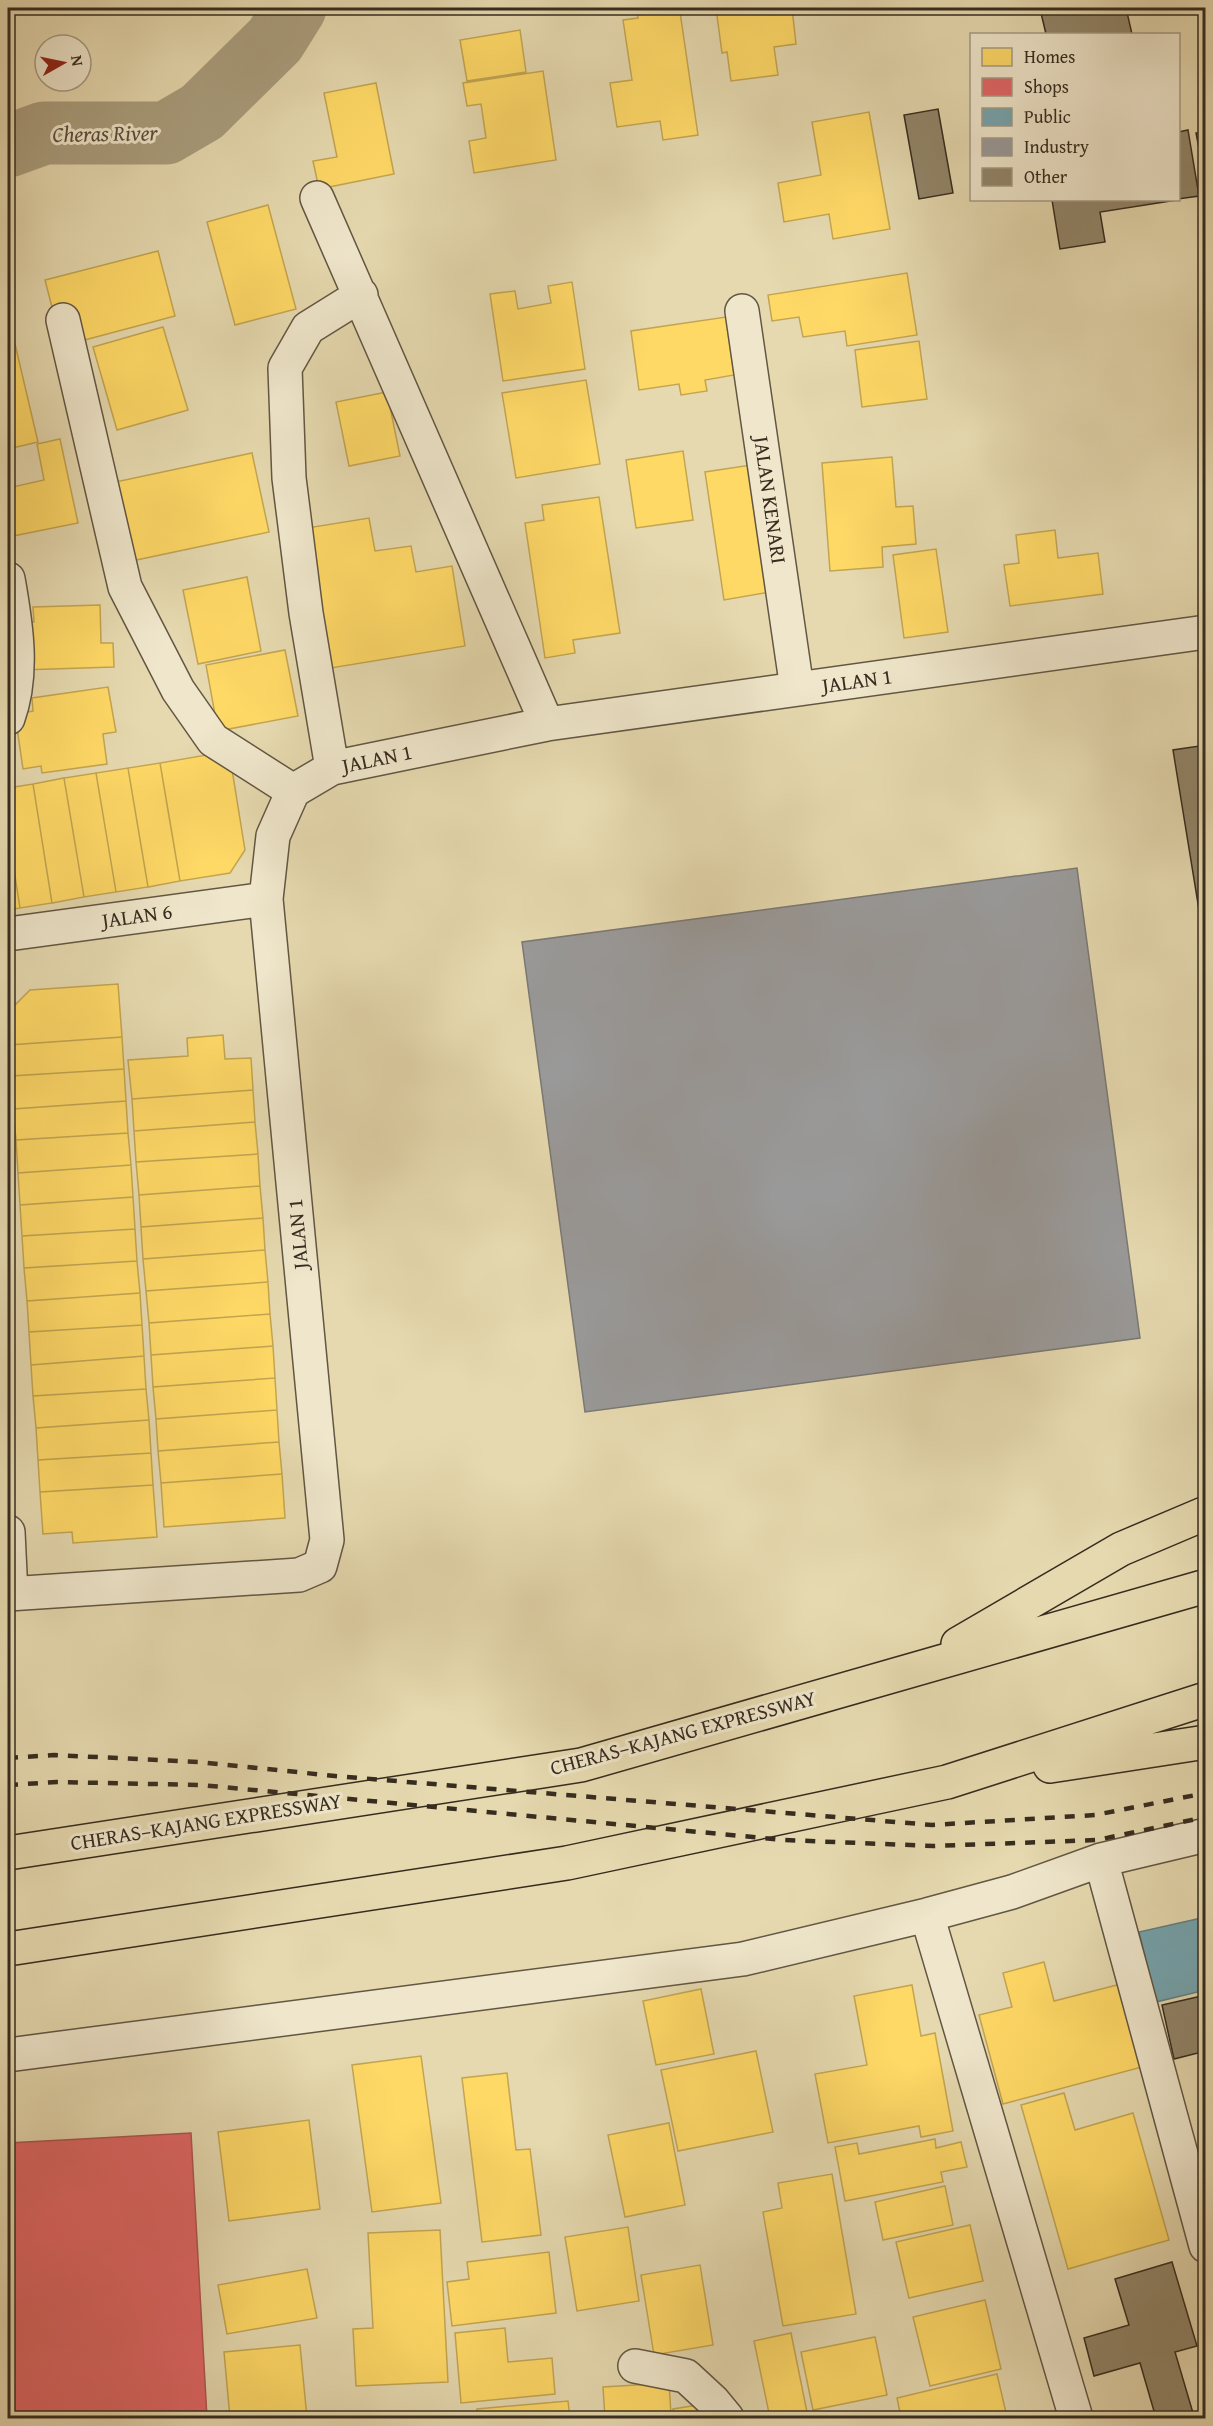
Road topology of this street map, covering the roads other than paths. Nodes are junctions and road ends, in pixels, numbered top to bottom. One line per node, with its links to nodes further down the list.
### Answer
1 (317, 198): 2 (street)
2 (361, 295): 9 (street); 10 (street)
3 (742, 311): 7 (street, JALAN KENARI)
4 (63, 320): 11 (street)
5 (8, 579): 8 (street)
6 (1206, 632): 7 (street, JALAN 1)
7 (798, 689): 9 (street, JALAN 1)
8 (8, 718)
9 (547, 724): 10 (street, JALAN 1)
10 (332, 768): 11 (street, JALAN 1)
11 (293, 791): 12 (street, JALAN 1)
12 (266, 899): 13 (street, JALAN 6); 17 (street, JALAN 1)
13 (8, 934)
14 (1206, 1513): 18 (highway)
15 (8, 1532): 17 (street)
16 (1206, 1586): 18 (highway, CHERAS–KAJANG EXPRESSWAY)
17 (9, 1594)
18 (918, 1668): 23 (highway, CHERAS–KAJANG EXPRESSWAY)
19 (1206, 1700): 21 (highway)
20 (1206, 1742): 21 (highway)
21 (947, 1782): 26 (highway)
22 (1206, 1835): 24 (street)
23 (8, 1853)
24 (1101, 1860): 25 (street); 28 (street)
25 (927, 1915): 27 (street); 31 (street)
26 (8, 1949)
27 (8, 2055)
28 (1206, 2246)
29 (635, 2366): 30 (street)
30 (727, 2418)
31 (1076, 2418)

